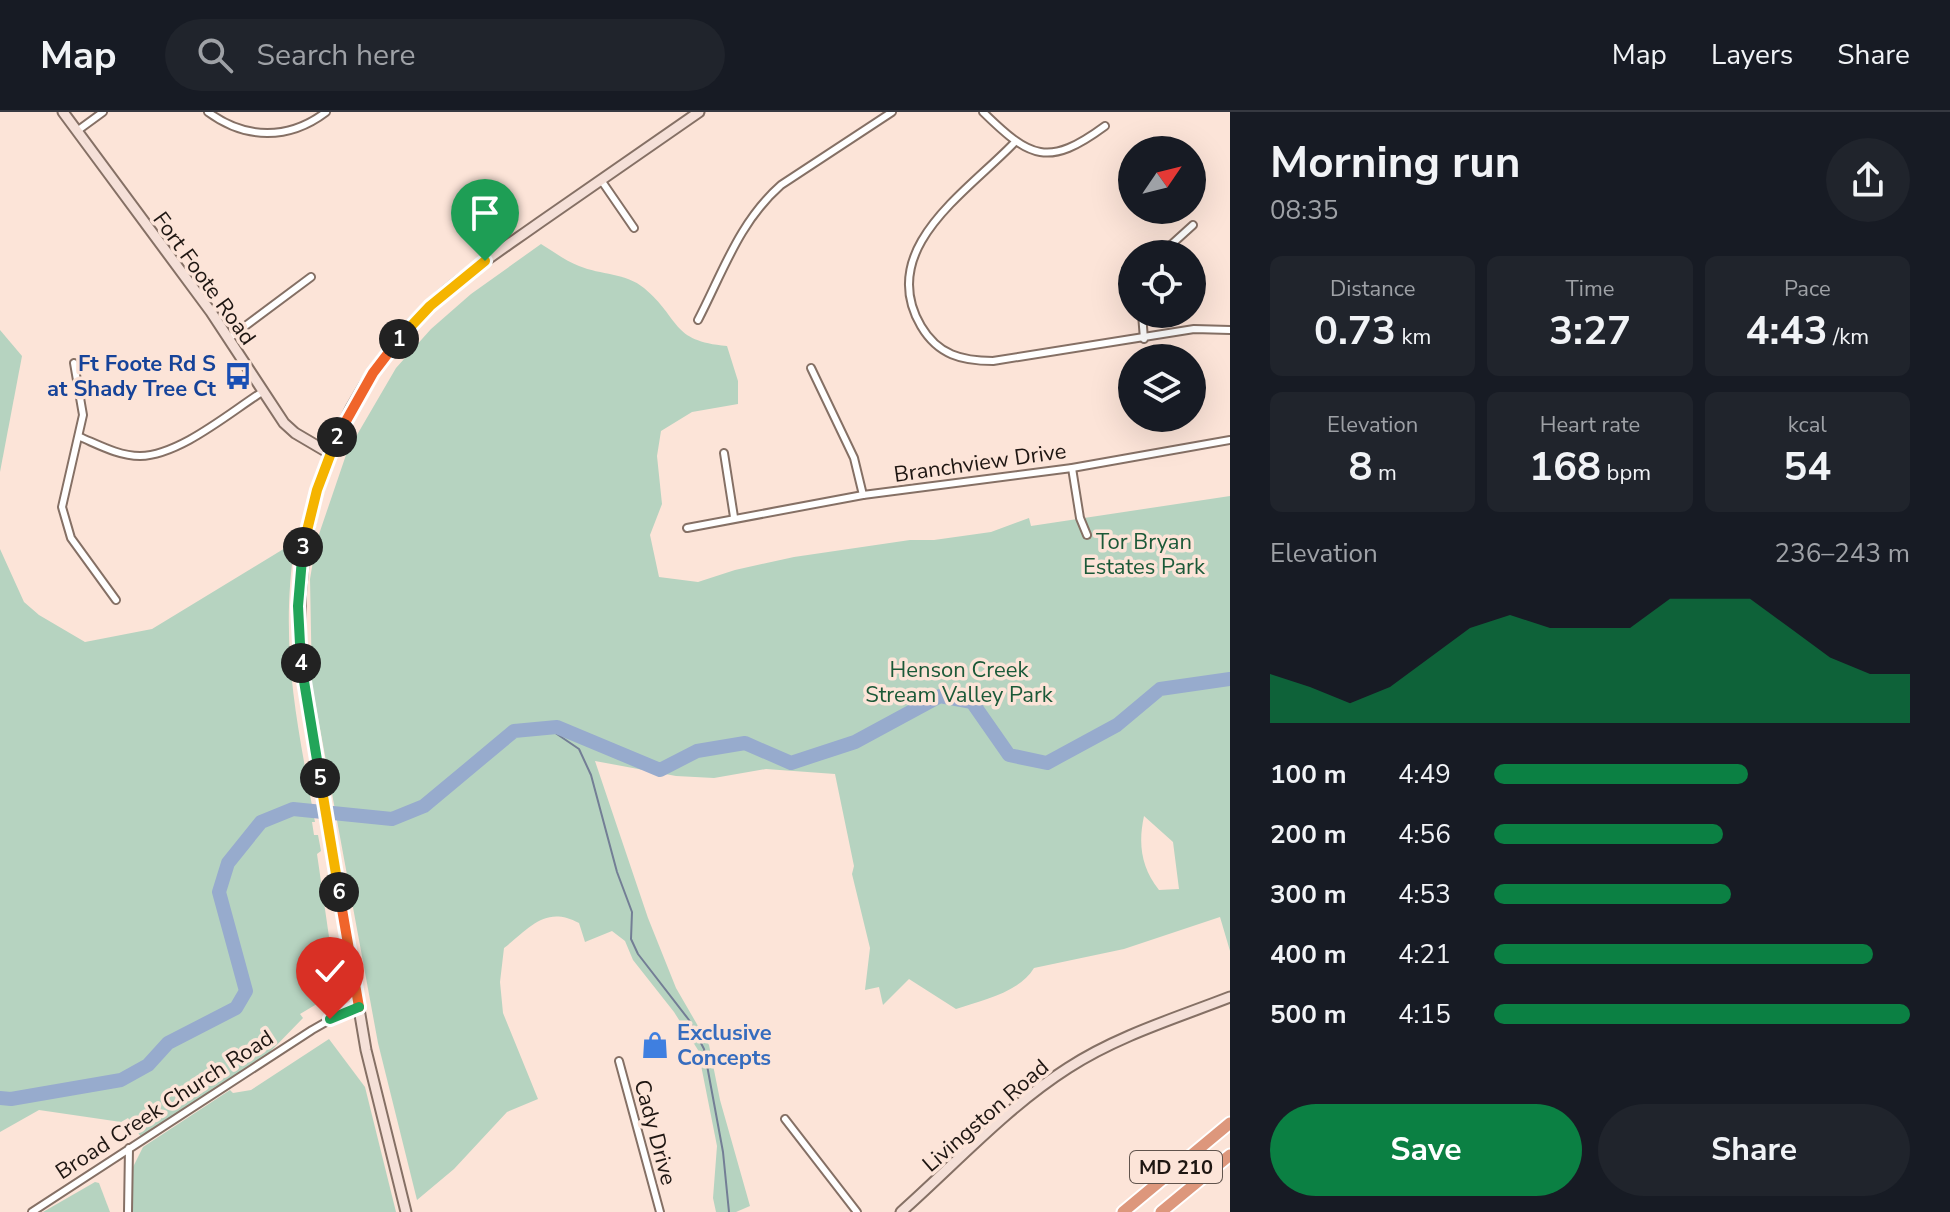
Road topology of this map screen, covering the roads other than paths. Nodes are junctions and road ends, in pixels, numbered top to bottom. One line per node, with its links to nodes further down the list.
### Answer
1 (63, 112): 9 (main road, Fort Foote Road)
2 (103, 112): 9 (street)
3 (208, 112): 4 (street)
4 (326, 112)
5 (699, 112): 11 (main road)
6 (892, 112): 16 (street)
7 (983, 112): 10 (street)
8 (1105, 126): 10 (street)
9 (77, 131): 19 (main road, Fort Foote Road)
10 (1014, 143): 20 (street)
11 (601, 180): 13 (street); 26 (main road)
12 (1193, 225): 14 (street)
13 (634, 228)
14 (1176, 240)
15 (311, 277): 19 (street)
16 (698, 320)
17 (1143, 328): 20 (street)
18 (1230, 330): 20 (street)
19 (228, 339): 23 (main road, Fort Foote Road)
20 (1144, 339)
21 (74, 363): 24 (street)
22 (811, 368): 29 (street)
23 (262, 392): 24 (street); 26 (main road, Fort Foote Road)
24 (80, 437): 33 (street)
25 (1230, 440): 28 (street, Branchview Drive)
26 (329, 453): 35 (main road)
27 (724, 453): 30 (street)
28 (1072, 468): 29 (street, Branchview Drive); 32 (street)
29 (863, 495): 30 (street, Branchview Drive)
30 (734, 517): 31 (street, Branchview Drive)
31 (687, 528)
32 (1087, 535)
33 (116, 600)
34 (1230, 997): 46 (main road, Livingston Road)
35 (359, 1007): 39 (street, Broad Creek Church Road); 43 (main road)
36 (619, 1061): 44 (street, Cady Drive)
37 (785, 1119): 45 (street)
38 (1230, 1123): 47 (highway, MD 210)
39 (129, 1148): 41 (street, Broad Creek Church Road); 42 (street)
40 (1230, 1155): 48 (highway, MD 210)
41 (32, 1212)
42 (128, 1212)
43 (406, 1212)
44 (660, 1212)
45 (857, 1212)
46 (901, 1212)
47 (1123, 1212)
48 (1161, 1212)

